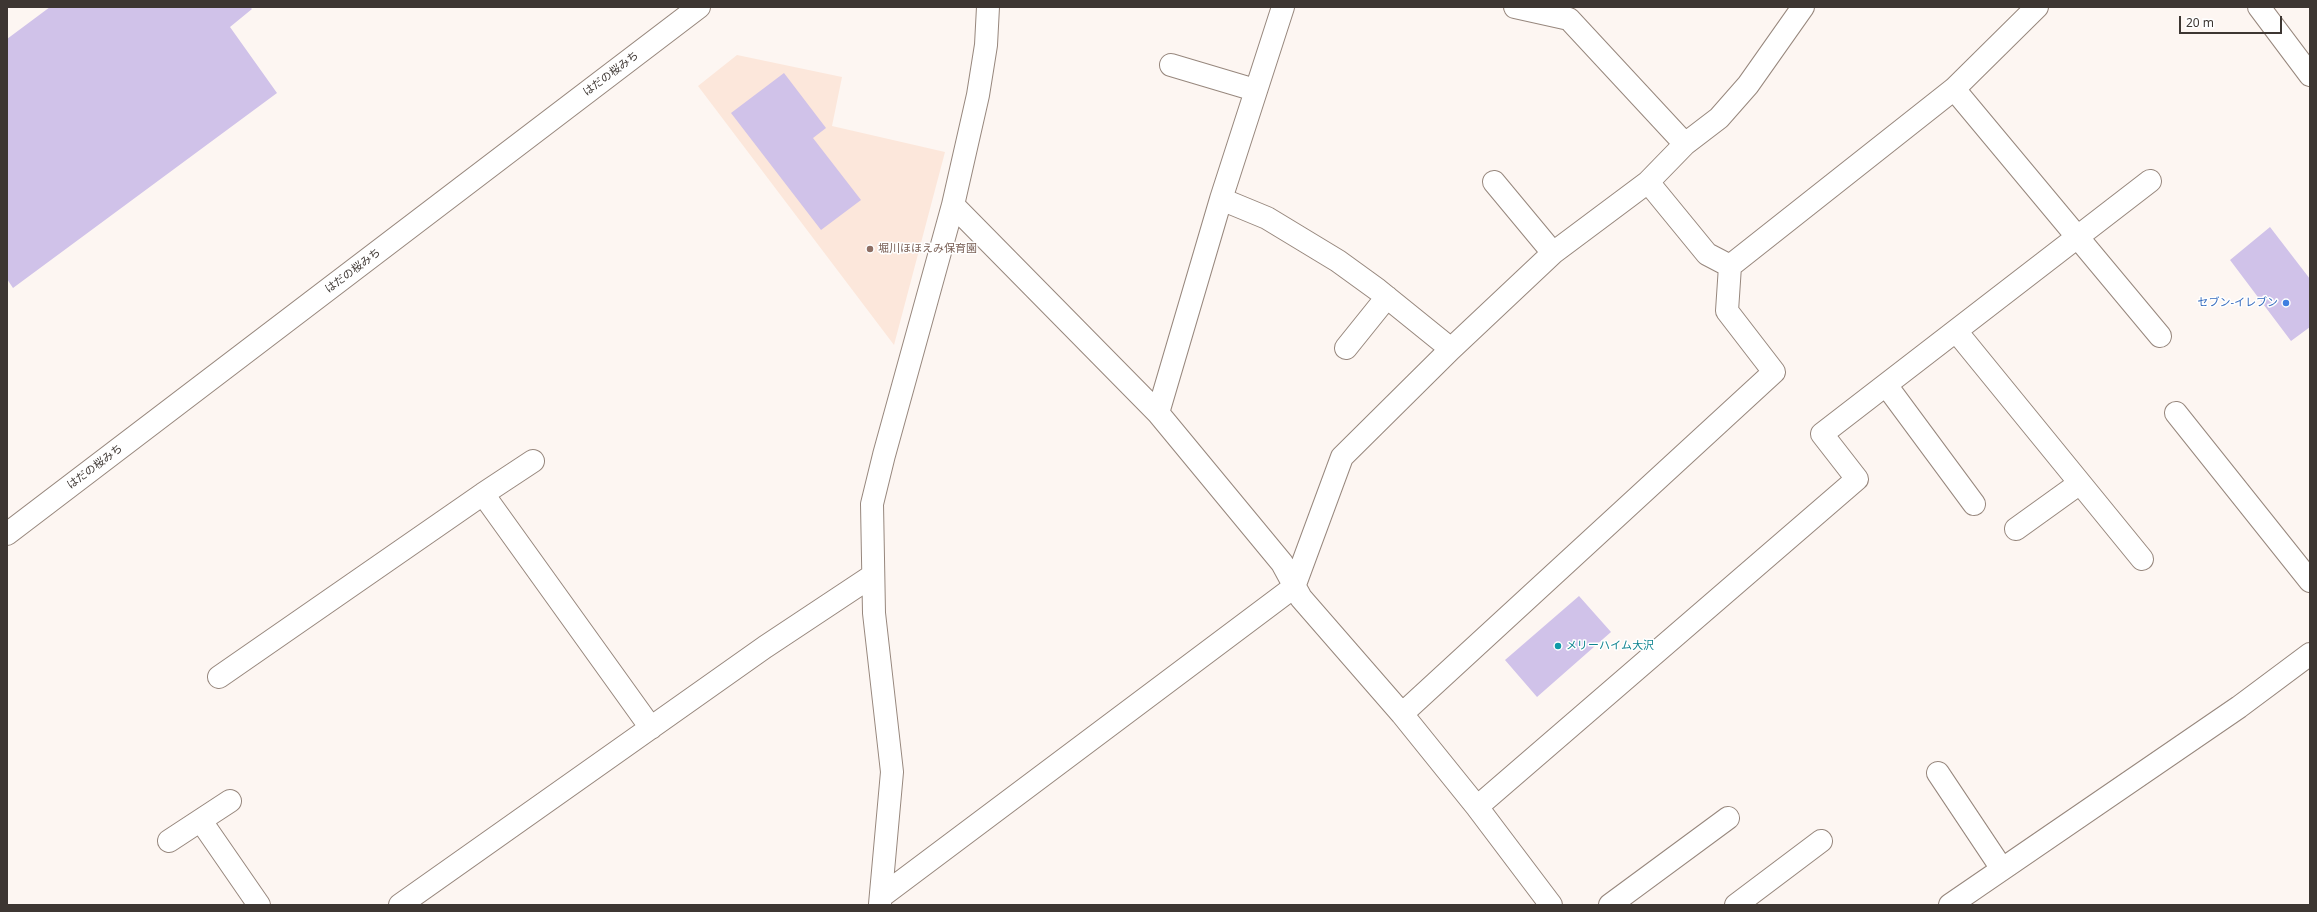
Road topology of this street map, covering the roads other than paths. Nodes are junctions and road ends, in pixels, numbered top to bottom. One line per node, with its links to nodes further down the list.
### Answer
1 (699, 7): 34 (street, はだの桜みち)
2 (988, 7): 17 (street)
3 (1283, 7): 11 (street)
4 (1515, 7): 12 (street)
5 (1802, 7): 12 (street)
6 (2037, 7): 10 (street)
7 (2259, 7): 9 (street)
8 (1171, 65): 11 (street)
9 (2310, 75)
10 (1954, 89): 18 (street); 20 (street)
11 (1256, 90): 16 (street)
12 (1685, 144): 15 (street)
13 (2150, 181): 18 (street)
14 (1494, 182): 19 (street)
15 (1648, 182): 19 (street); 20 (street)
16 (1221, 200): 21 (street); 27 (street)
17 (953, 205): 27 (street); 36 (street)
18 (2076, 238): 22 (street); 23 (street)
19 (1553, 253): 25 (street)
20 (1730, 266): 41 (street)
21 (1387, 297): 24 (street); 25 (street)
22 (1956, 331): 26 (street); 30 (street)
23 (2160, 336)
24 (1346, 348)
25 (1451, 349): 38 (street)
26 (1886, 385): 32 (street); 45 (street)
27 (1158, 413): 38 (street)
28 (2176, 413): 37 (street)
29 (533, 461): 31 (street)
30 (2080, 483): 33 (street); 35 (street)
31 (483, 494): 40 (street); 42 (street)
32 (1974, 504)
33 (2016, 529)
34 (7, 534)
35 (2142, 559)
36 (872, 576): 42 (street); 51 (street)
37 (2310, 581)
38 (1294, 587): 41 (street); 51 (street)
39 (2310, 654): 50 (street)
40 (219, 677)
41 (1402, 714): 45 (street)
42 (651, 728): 53 (street)
43 (1938, 773): 50 (street)
44 (230, 801): 47 (street)
45 (1477, 807): 54 (street)
46 (1728, 818): 55 (street)
47 (201, 821): 48 (street); 52 (street)
48 (170, 841)
49 (1821, 841): 56 (street)
50 (2002, 869): 57 (street)
51 (881, 900)
52 (259, 905)
53 (400, 905)
54 (1551, 905)
55 (1610, 905)
56 (1736, 905)
57 (1950, 905)

